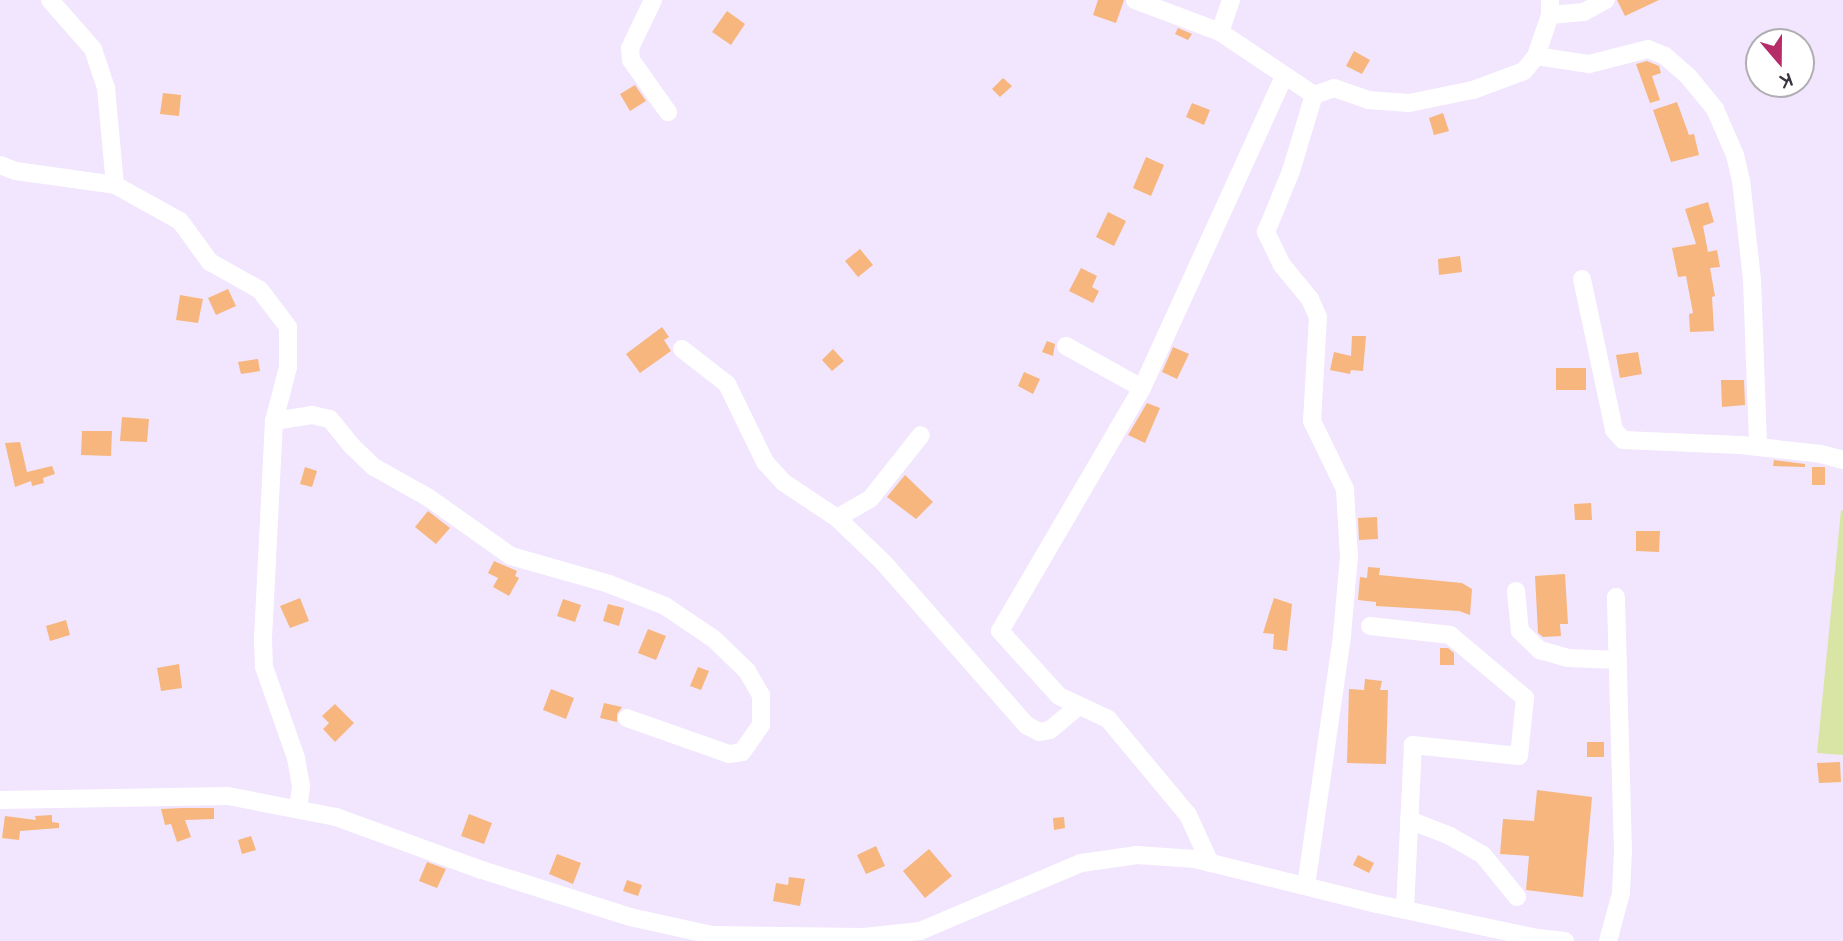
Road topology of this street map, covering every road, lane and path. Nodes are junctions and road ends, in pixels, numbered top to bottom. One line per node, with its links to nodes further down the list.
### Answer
1 (50, 0): 13 (street)
2 (653, 0): 11 (street)
3 (1135, 0): 7 (street)
4 (1231, 0): 7 (street)
5 (1606, 0): 6 (street)
6 (1550, 7): 8 (street)
7 (1220, 32): 9 (street)
8 (1536, 57): 10 (street); 20 (street)
9 (1284, 76): 10 (street); 17 (street)
10 (1314, 95): 33 (street)
11 (668, 113)
12 (0, 165): 13 (street)
13 (115, 185): 18 (street)
14 (1582, 279): 20 (street)
15 (1066, 346): 17 (street)
16 (681, 349): 22 (street)
17 (1142, 388): 27 (street)
18 (274, 421): 28 (street); 30 (street)
19 (921, 435): 22 (street)
20 (1758, 447): 21 (street)
21 (1843, 460)
22 (837, 519): 27 (street)
23 (1516, 592): 26 (street)
24 (1616, 597): 26 (street)
25 (1370, 626): 31 (street)
26 (1618, 660): 37 (street)
27 (1079, 706): 32 (street)
28 (627, 718)
29 (0, 800): 30 (street)
30 (298, 809): 32 (street)
31 (1409, 820): 34 (street); 35 (street)
32 (1210, 863): 33 (street)
33 (1306, 886): 35 (street)
34 (1517, 897)
35 (1405, 910): 36 (street)
36 (1565, 941)
37 (1608, 941)

